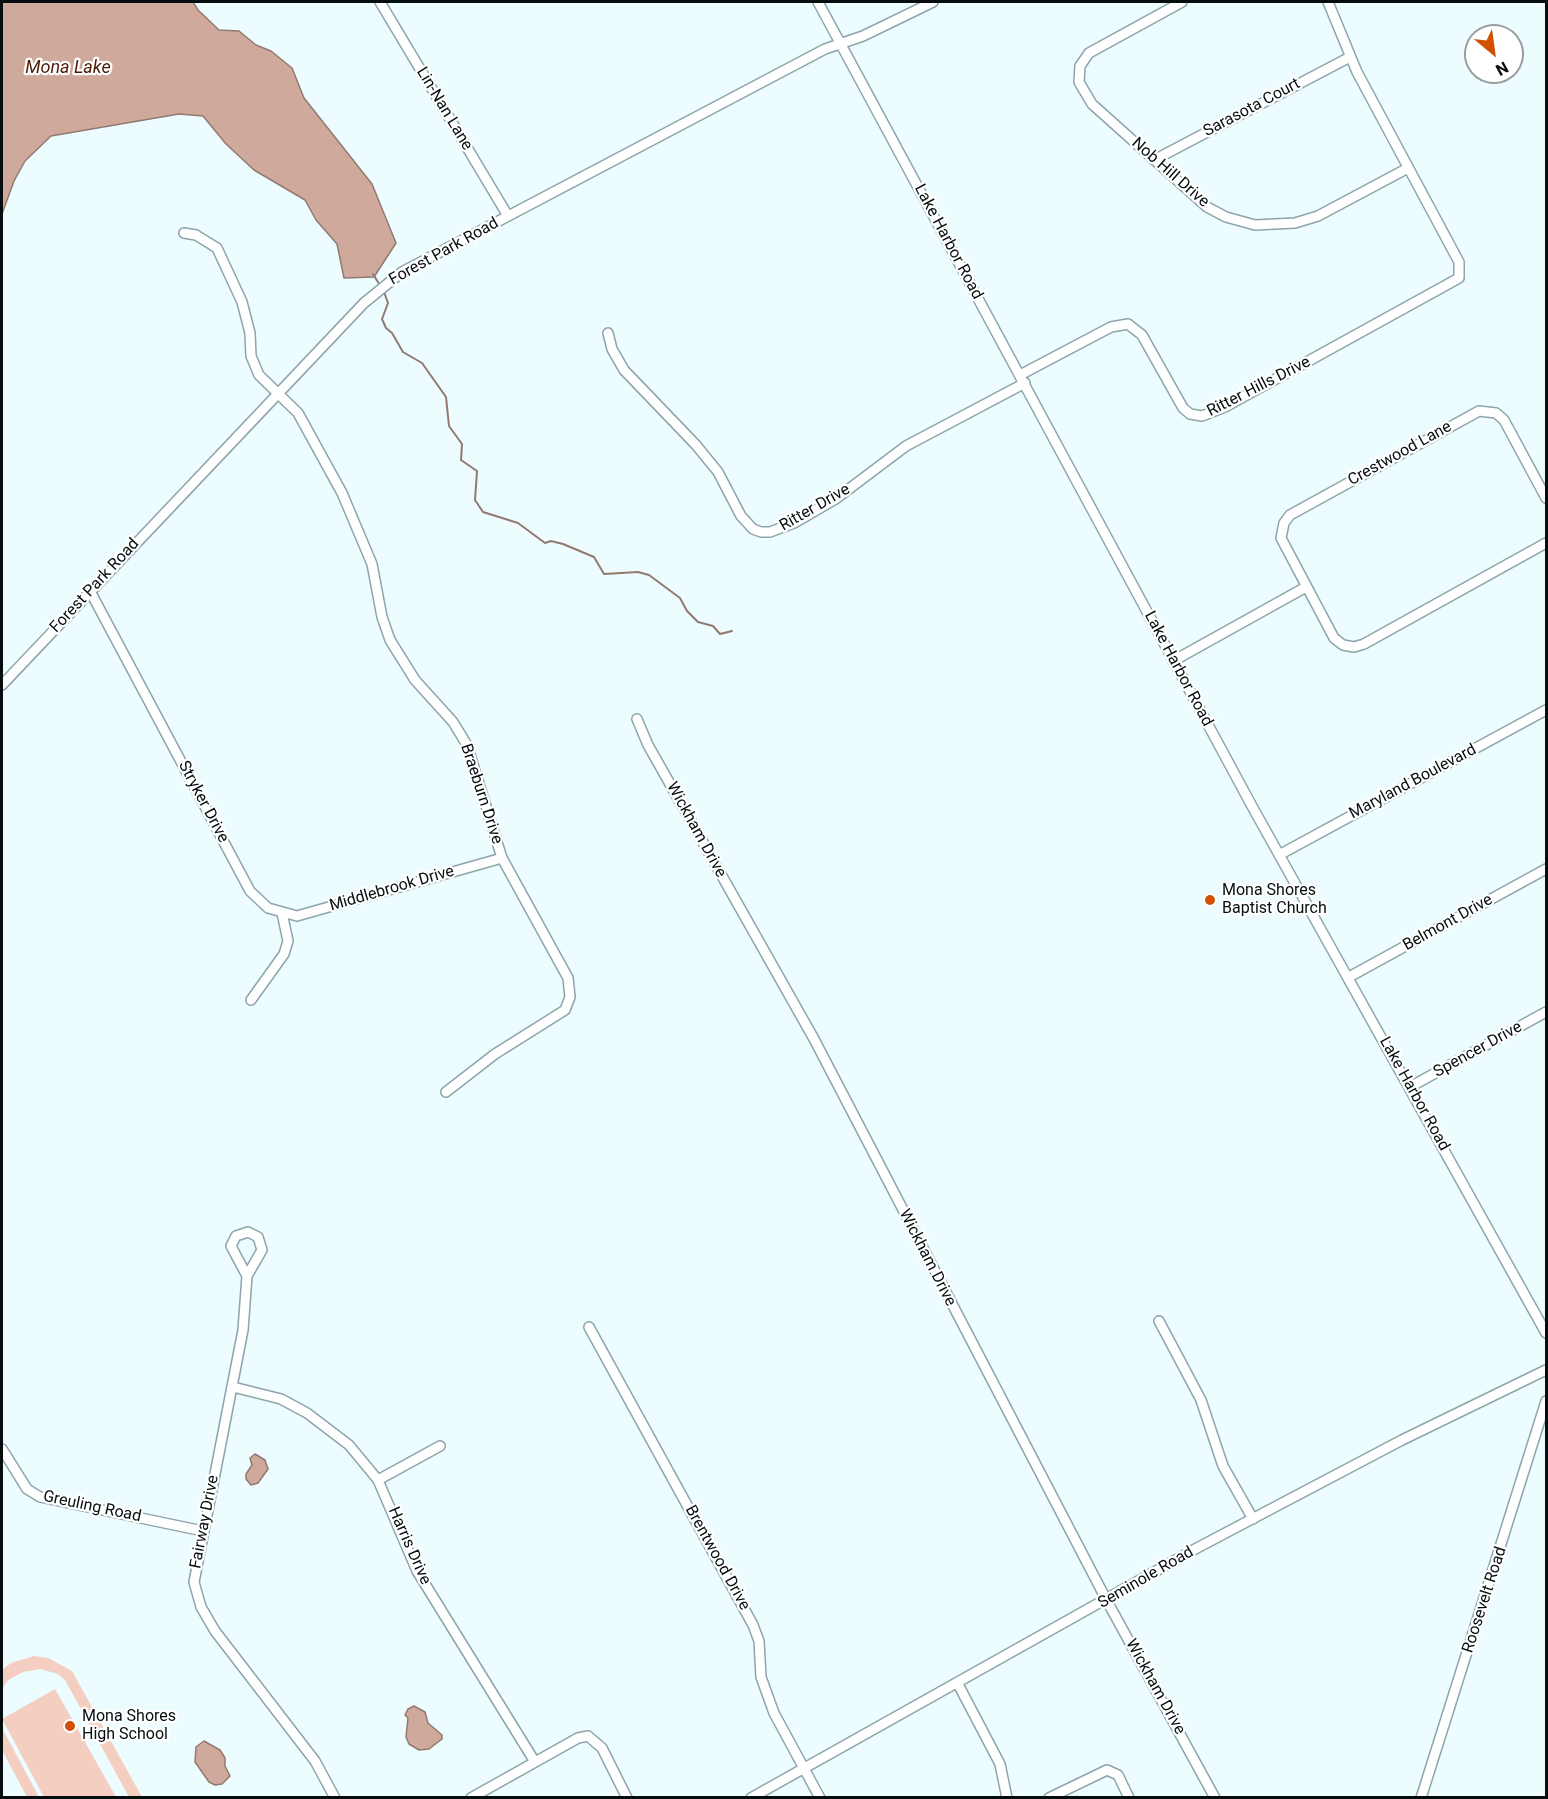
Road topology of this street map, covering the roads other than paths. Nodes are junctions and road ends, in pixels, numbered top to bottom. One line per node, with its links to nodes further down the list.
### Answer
1 (380, 2): 10 (street, Lin-Nan Lane)
2 (818, 2): 6 (street, Lake Harbor Road)
3 (933, 2): 6 (street, Forest Park Road)
4 (1182, 2): 8 (street, Nob Hill Drive)
5 (1328, 2): 7 (street)
6 (840, 42): 10 (street, Forest Park Road); 13 (street, Lake Harbor Road)
7 (1350, 57): 8 (street, Sarasota Court); 9 (street)
8 (1155, 160): 9 (street, Nob Hill Drive)
9 (1408, 168): 13 (street, Ritter Hills Drive)
10 (508, 216): 14 (street, Forest Park Road)
11 (184, 234): 14 (street, Braeburn Drive)
12 (608, 333): 13 (street, Ritter Drive)
13 (1022, 379): 19 (street, Lake Harbor Road)
14 (278, 395): 18 (street, Forest Park Road); 24 (street, Braeburn Drive)
15 (1546, 498): 17 (street, Crestwood Lane)
16 (1546, 543): 17 (street, Crestwood Lane)
17 (1306, 587): 19 (street)
18 (90, 591): 20 (street, Forest Park Road); 26 (street, Stryker Drive)
19 (1173, 661): 23 (street, Lake Harbor Road)
20 (2, 685)
21 (1546, 710): 23 (street, Maryland Boulevard)
22 (637, 719): 44 (street, Wickham Drive)
23 (1279, 855): 27 (street, Lake Harbor Road)
24 (502, 858): 26 (street, Middlebrook Drive); 31 (street, Braeburn Drive)
25 (1546, 869): 27 (street, Belmont Drive)
26 (282, 913): 28 (street)
27 (1349, 977): 30 (street, Lake Harbor Road)
28 (251, 1000)
29 (1546, 1012): 30 (street, Spencer Drive)
30 (1410, 1087): 35 (street, Lake Harbor Road)
31 (446, 1092)
32 (247, 1276): 32 (street, Fairway Drive); 37 (street, Fairway Drive)
33 (1160, 1321): 42 (street)
34 (589, 1327): 47 (street, Brentwood Drive)
35 (1546, 1333)
36 (1546, 1370): 42 (street, Seminole Road)
37 (233, 1387): 41 (street, Harris Drive); 43 (street, Fairway Drive)
38 (1546, 1401): 57 (street, Roosevelt Road)
39 (440, 1446): 41 (street)
40 (2, 1450): 43 (street, Greuling Road)
41 (378, 1480): 46 (street, Harris Drive)
42 (1253, 1519): 44 (street, Seminole Road)
43 (203, 1531): 48 (street, Fairway Drive)
44 (1107, 1601): 45 (street, Seminole Road); 56 (street, Wickham Drive)
45 (958, 1684): 47 (street, Seminole Road); 53 (street)
46 (535, 1762): 49 (street); 50 (street)
47 (805, 1768): 51 (street, Seminole Road); 52 (street, Brentwood Drive)
48 (335, 1797)
49 (471, 1797)
50 (627, 1797)
51 (751, 1797)
52 (820, 1797)
53 (1007, 1797)
54 (1049, 1797): 55 (street)
55 (1129, 1797)
56 (1215, 1797)
57 (1421, 1797)

